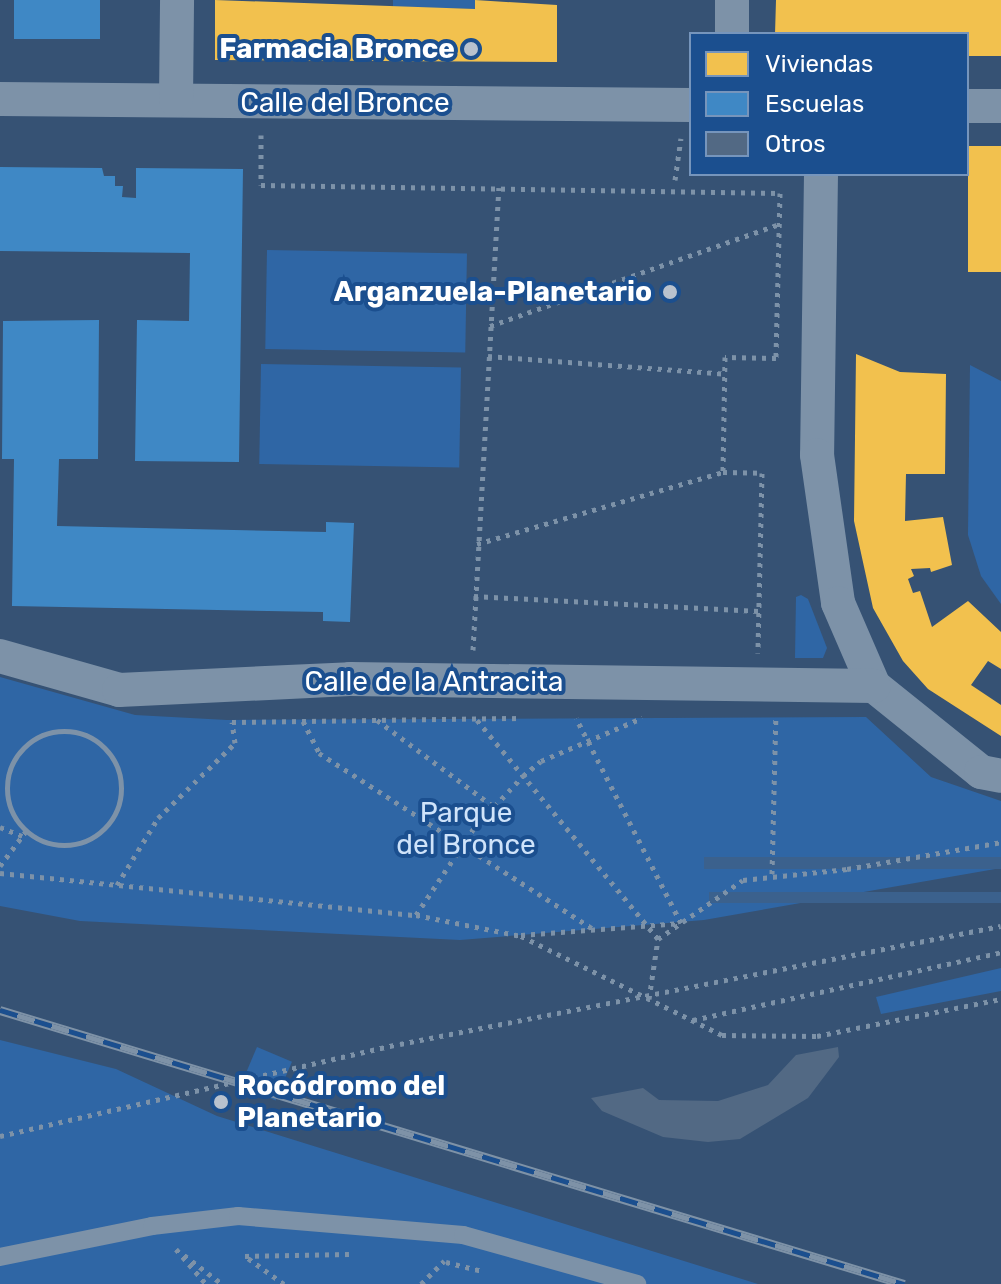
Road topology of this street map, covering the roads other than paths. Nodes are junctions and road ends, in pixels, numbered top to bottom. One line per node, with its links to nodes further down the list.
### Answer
1 (177, 0): 5 (street)
2 (732, 0): 3 (street)
3 (732, 32)
4 (0, 99): 5 (street, Calle del Bronce)
5 (176, 100): 8 (street, Calle del Bronce)
6 (969, 106): 7 (street)
7 (1001, 106)
8 (686, 121)
9 (821, 176): 11 (street)
10 (0, 656): 11 (street, Calle de la Antracita)
11 (874, 686): 12 (street)
12 (1001, 776)
13 (0, 1257): 14 (lane)
14 (637, 1284)

